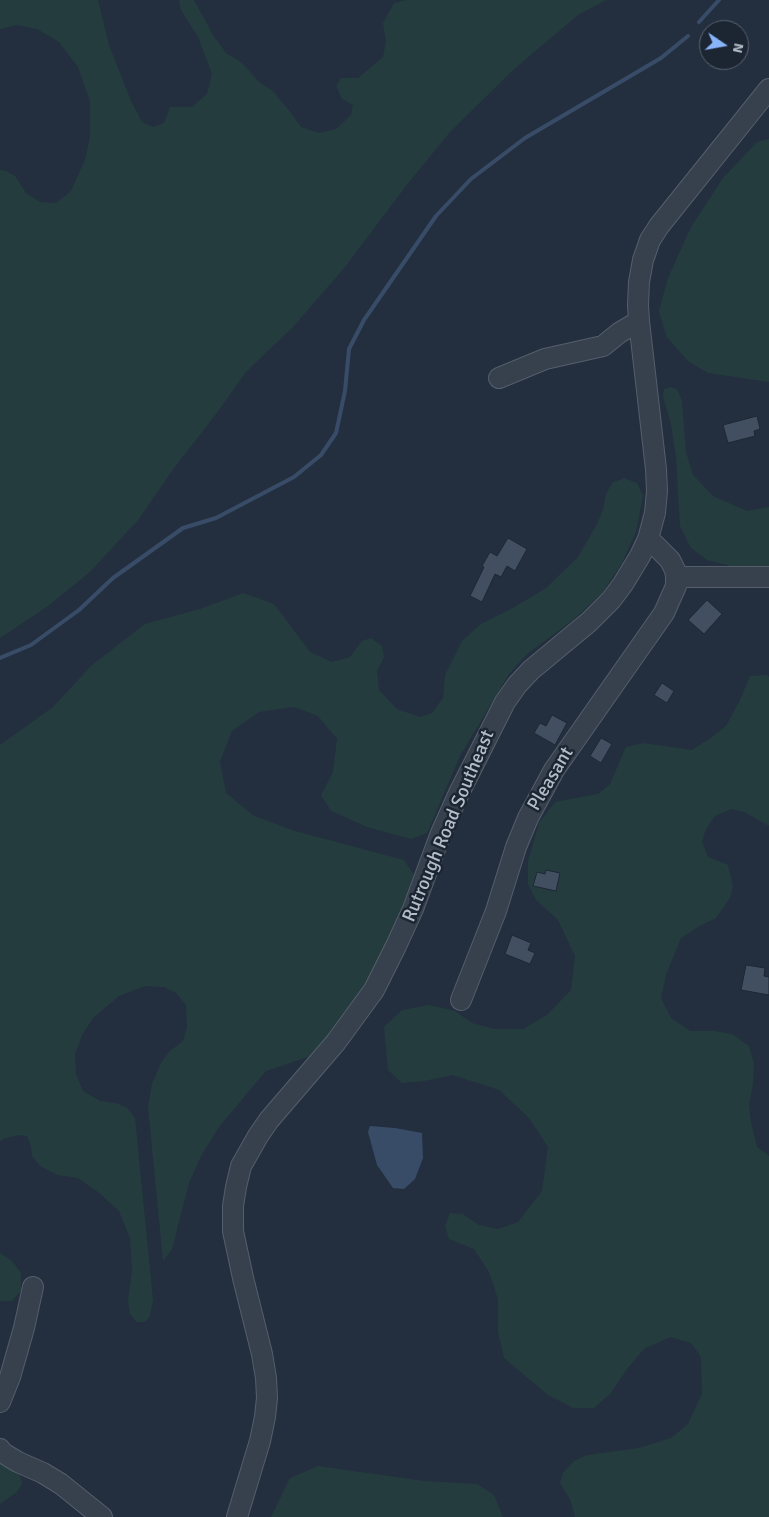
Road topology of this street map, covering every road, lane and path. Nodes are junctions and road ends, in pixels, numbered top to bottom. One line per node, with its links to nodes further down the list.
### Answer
1 (769, 89): 2 (street, Rutrough Road Southeast)
2 (638, 321): 3 (street); 4 (street, Rutrough Road Southeast)
3 (499, 378)
4 (648, 539): 5 (street); 12 (street, Rutrough Road Southeast)
5 (676, 577): 6 (street); 7 (street, Pleasant)
6 (769, 577)
7 (461, 1000)
8 (34, 1287): 9 (street)
9 (0, 1402)
10 (0, 1449): 11 (street)
11 (102, 1517)
12 (237, 1517)

